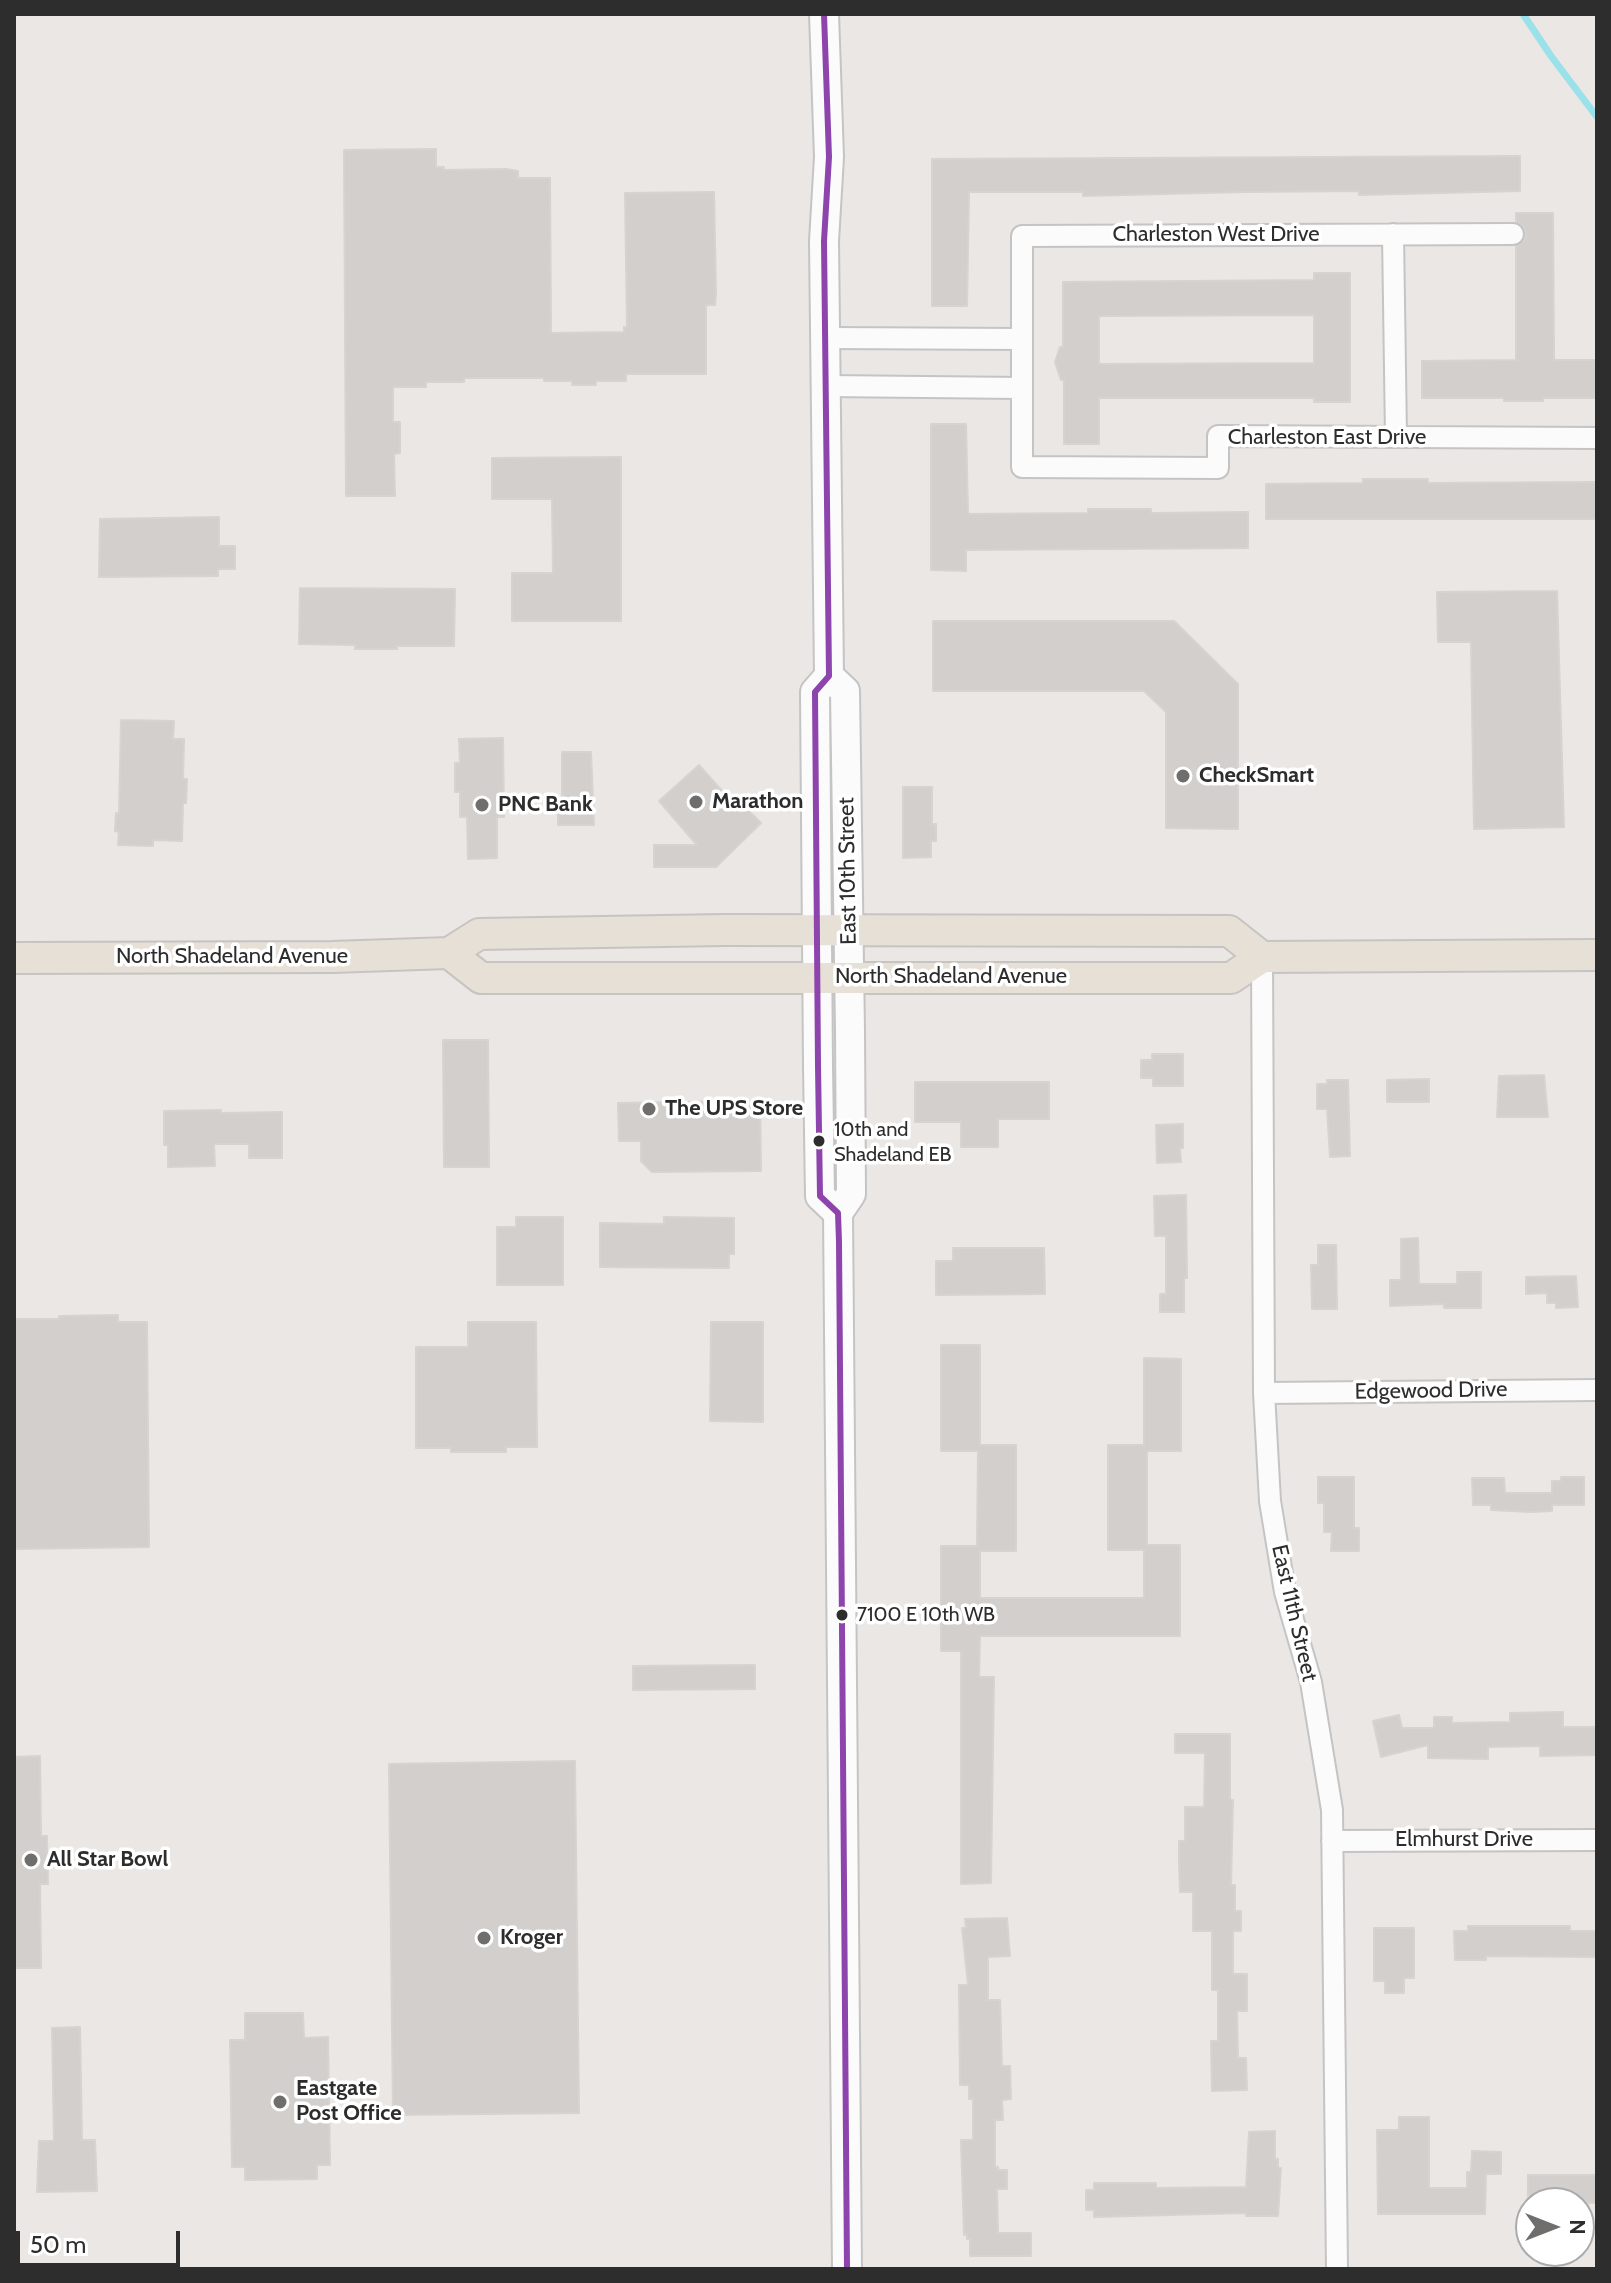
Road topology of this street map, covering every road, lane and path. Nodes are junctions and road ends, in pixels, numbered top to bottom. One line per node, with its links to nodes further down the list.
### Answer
1 (824, 14): 4 (main road, East 10th Street)
2 (1393, 234): 3 (street, Charleston West Drive); 5 (street, Charleston West Drive); 8 (street)
3 (1513, 234)
4 (825, 338): 5 (street); 6 (main road, East 10th Street)
5 (1022, 339): 7 (street, Charleston West Drive)
6 (826, 386): 7 (street); 10 (main road, East 10th Street)
7 (1022, 388): 8 (street, Charleston East Drive)
8 (1396, 437): 9 (street, Charleston East Drive)
9 (1597, 438)
10 (829, 676): 11 (main road, East 10th Street); 12 (main road, East 10th Street)
11 (817, 930): 12 (main road, North Shadeland Avenue); 13 (main road, North Shadeland Avenue); 17 (main road, East 10th Street)
12 (848, 930): 15 (main road, North Shadeland Avenue); 18 (main road, East 10th Street)
13 (449, 953): 16 (main road, North Shadeland Avenue); 17 (main road, North Shadeland Avenue)
14 (1597, 955): 15 (main road)
15 (1262, 957): 18 (main road, North Shadeland Avenue); 21 (street, East 11th Street)
16 (14, 958)
17 (817, 977): 18 (main road, North Shadeland Avenue); 19 (main road, East 10th Street)
18 (849, 977): 19 (main road, East 10th Street)
19 (838, 1213): 24 (main road, East 10th Street)
20 (1597, 1390): 21 (street, Edgewood Drive)
21 (1264, 1393): 23 (street, East 11th Street)
22 (1597, 1840): 23 (street, Elmhurst Drive)
23 (1332, 1841): 25 (street, East 11th Street)
24 (847, 2269)
25 (1337, 2269)

